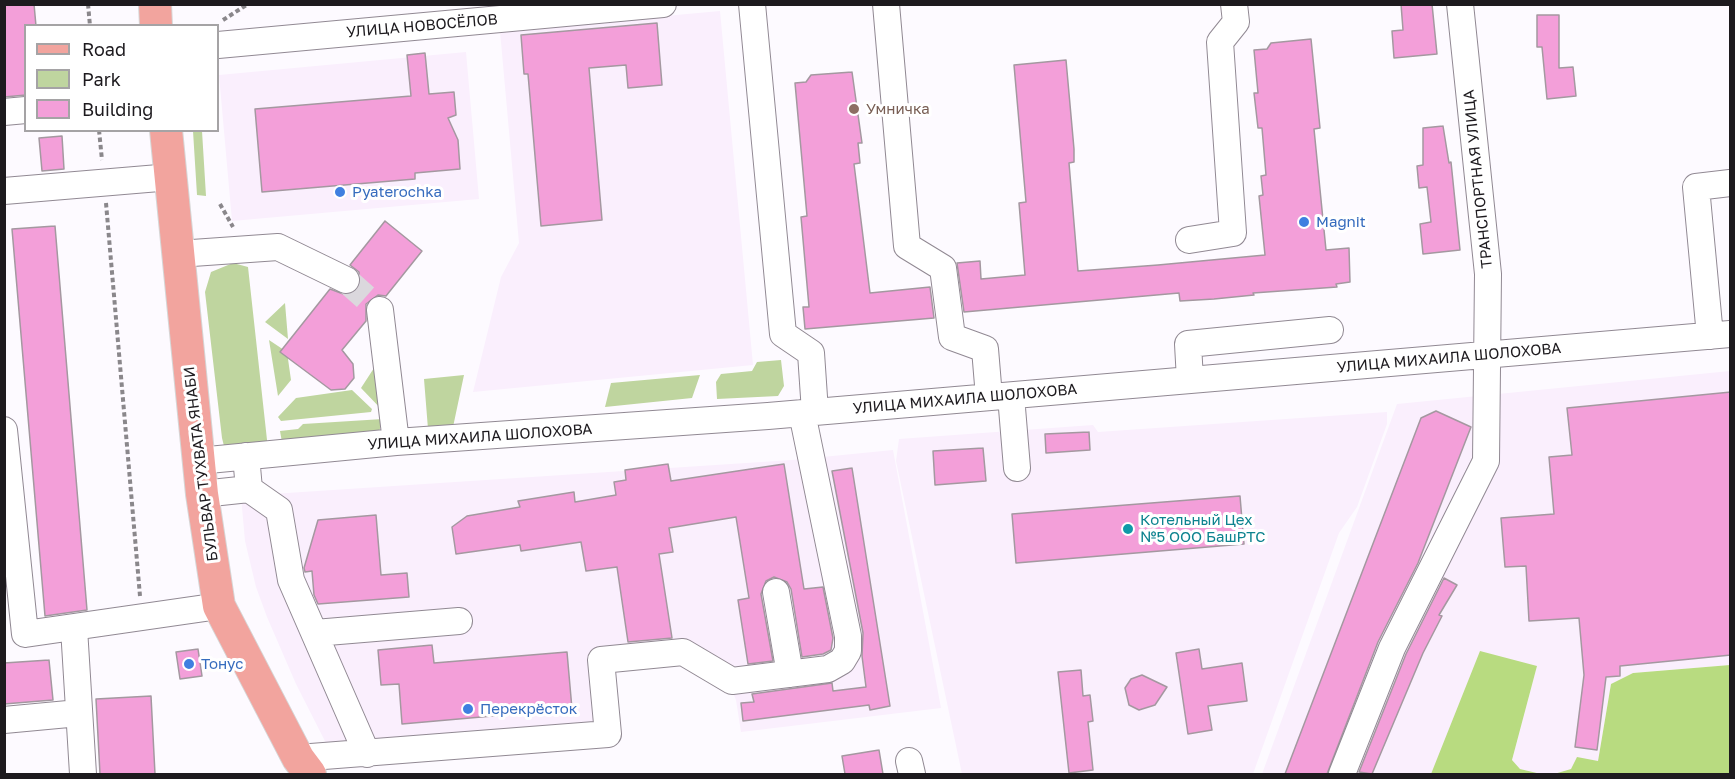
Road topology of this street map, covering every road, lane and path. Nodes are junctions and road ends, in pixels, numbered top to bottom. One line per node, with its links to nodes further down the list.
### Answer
1 (88, 4): 9 (path)
2 (155, 4): 10 (main road)
3 (248, 4): 11 (path)
4 (663, 4): 12 (street, УЛИЦА НОВОСЁЛОВ)
5 (752, 4): 30 (street)
6 (886, 4): 29 (street)
7 (1234, 4): 21 (street)
8 (1460, 4): 27 (street, ТРАНСПОРТНАЯ УЛИЦА)
9 (90, 24)
10 (156, 24)
11 (218, 24)
12 (219, 45)
13 (24, 110): 14 (street)
14 (4, 112)
15 (99, 132): 18 (path)
16 (166, 132): 17 (main road, БУЛЬВАР ТУХВАТА ЯНАБИ)
17 (171, 177): 18 (street); 22 (main road, БУЛЬВАР ТУХВАТА ЯНАБИ)
18 (104, 182): 20 (street); 40 (path)
19 (1731, 183): 26 (street)
20 (4, 191)
21 (1189, 240)
22 (178, 254): 23 (street); 34 (main road, БУЛЬВАР ТУХВАТА ЯНАБИ)
23 (346, 280)
24 (380, 310): 32 (street)
25 (1330, 330): 28 (street)
26 (1720, 335): 27 (street, УЛИЦА МИХАИЛА ШОЛОХОВА)
27 (1485, 355): 28 (street, УЛИЦА МИХАИЛА ШОЛОХОВА); 51 (street, ТРАНСПОРТНАЯ УЛИЦА)
28 (1190, 380): 29 (street, УЛИЦА МИХАИЛА ШОЛОХОВА)
29 (1000, 396): 30 (street, УЛИЦА МИХАИЛА ШОЛОХОВА); 35 (street)
30 (809, 412): 32 (street, УЛИЦА МИХАИЛА ШОЛОХОВА); 45 (street)
31 (4, 430): 44 (street)
32 (396, 442): 33 (street, УЛИЦА МИХАИЛА ШОЛОХОВА)
33 (246, 456): 34 (street, УЛИЦА МИХАИЛА ШОЛОХОВА); 36 (street)
34 (198, 461): 37 (main road, БУЛЬВАР ТУХВАТА ЯНАБИ)
35 (1017, 468)
36 (249, 489): 37 (street); 43 (street)
37 (202, 494): 39 (main road, БУЛЬВАР ТУХВАТА ЯНАБИ)
38 (776, 592): 45 (street)
39 (219, 606): 40 (street); 49 (main road, БУЛЬВАР ТУХВАТА ЯНАБИ)
40 (142, 618): 42 (street)
41 (459, 621): 43 (street)
42 (74, 628): 44 (street); 46 (street)
43 (315, 633): 48 (street)
44 (15, 635)
45 (790, 674): 48 (street)
46 (79, 713): 47 (street); 50 (street)
47 (4, 720)
48 (367, 753): 49 (street)
49 (304, 766)
50 (83, 774)
51 (1342, 774)

